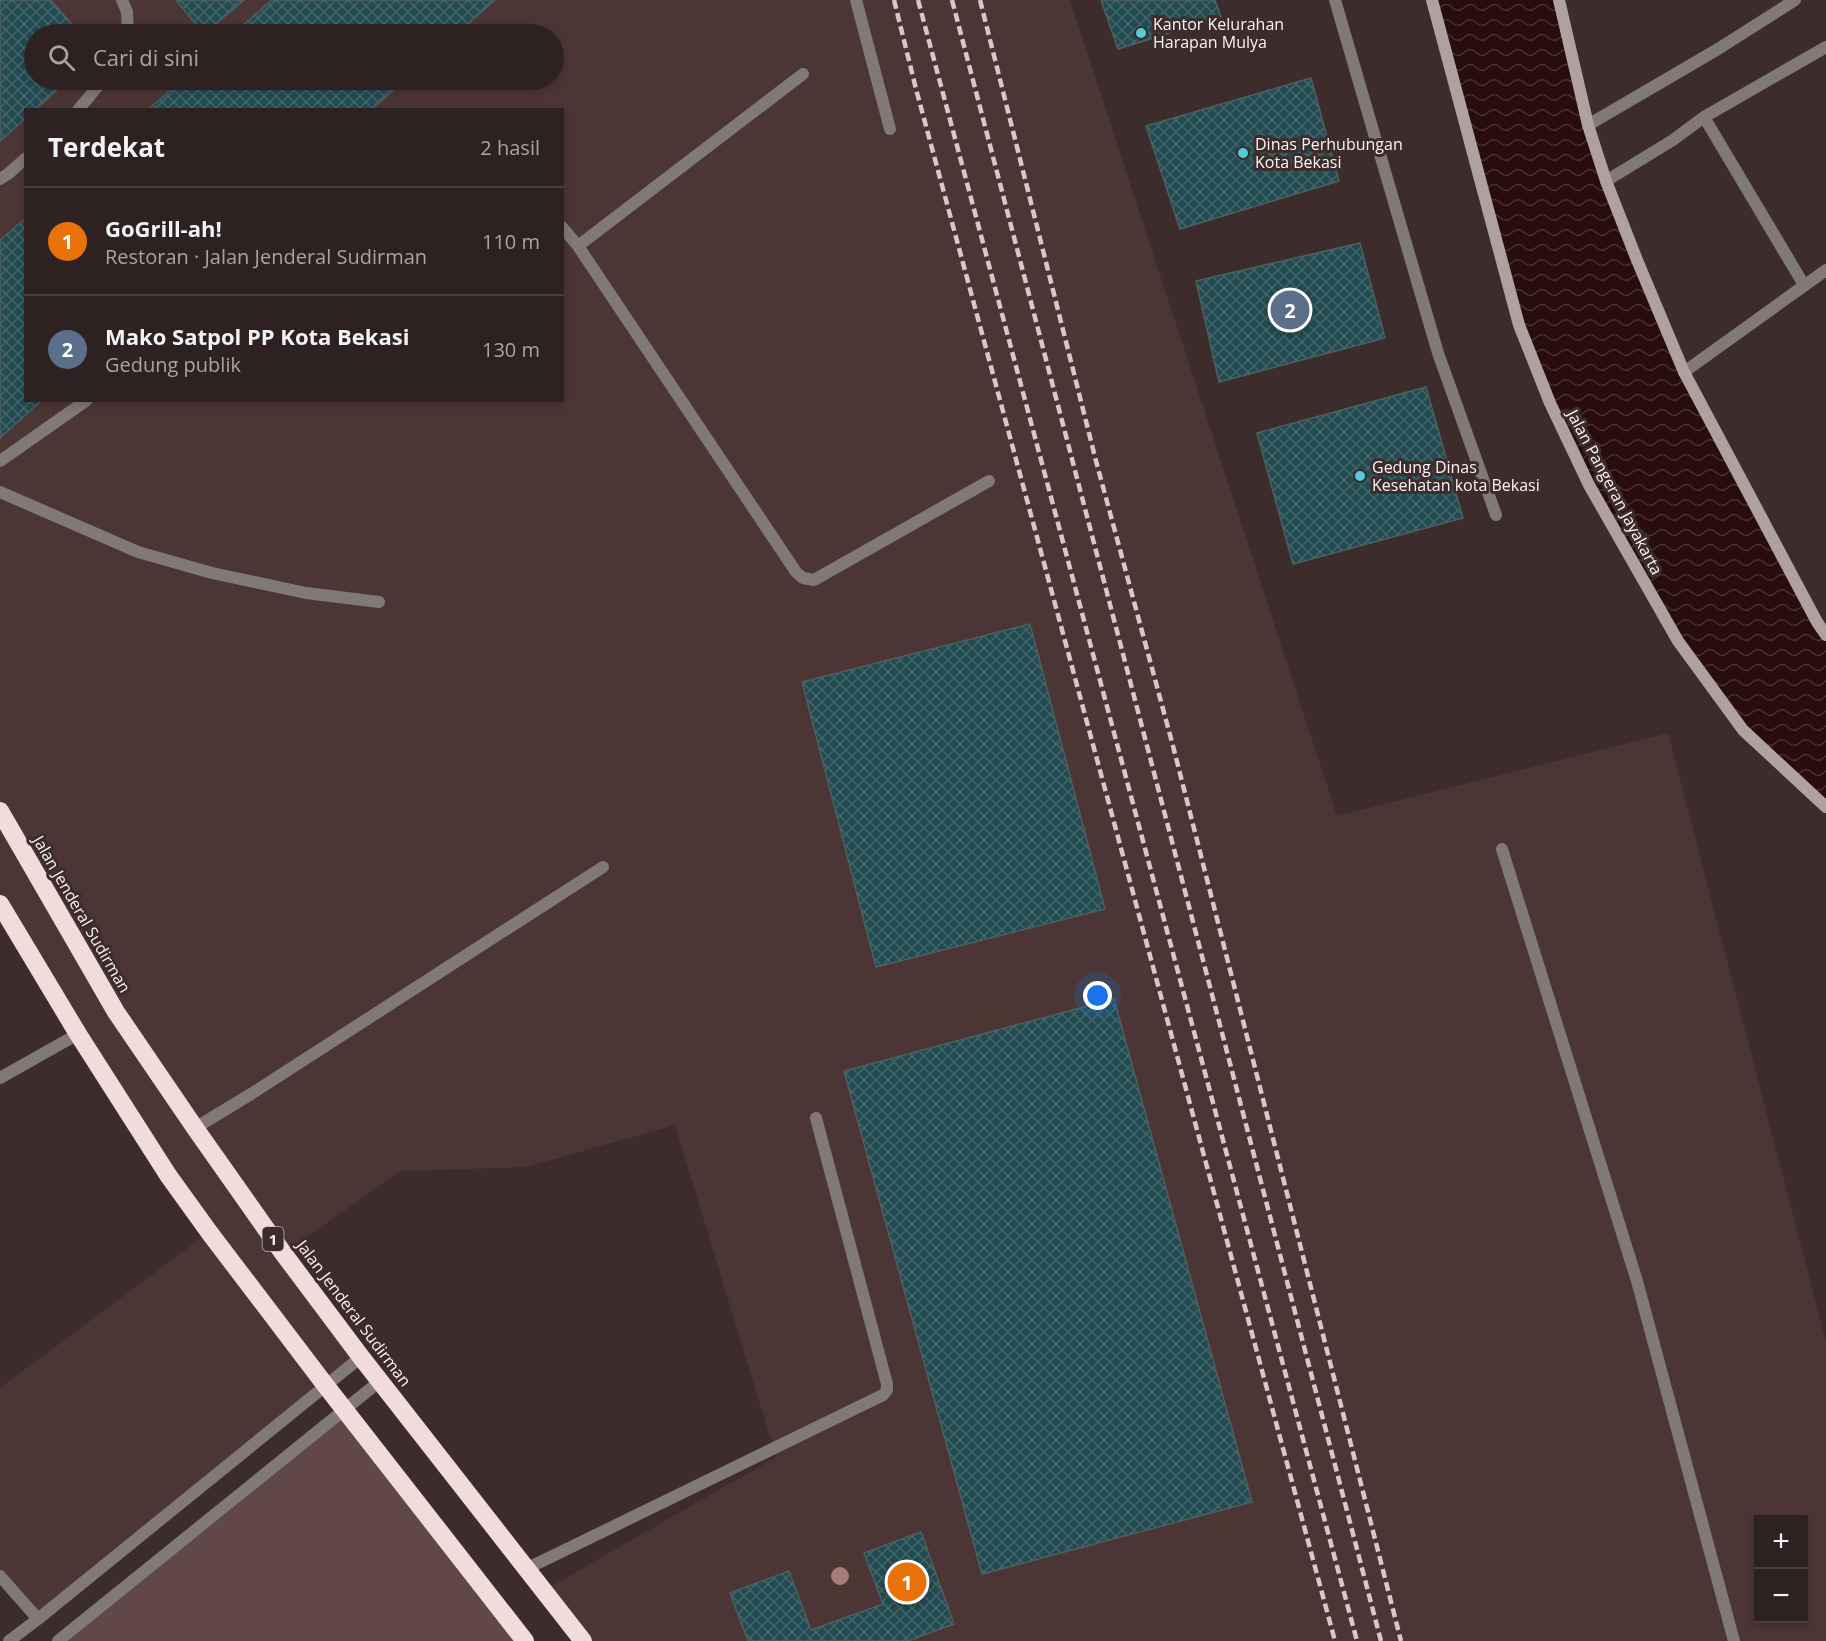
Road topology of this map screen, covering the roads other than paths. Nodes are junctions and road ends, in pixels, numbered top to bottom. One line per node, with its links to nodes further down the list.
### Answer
1 (122, 0): 7 (street)
2 (856, 0): 14 (street)
3 (1335, 0): 27 (street)
4 (1432, 0): 30 (street, Jalan Pangeran Jayakarta)
5 (1559, 0): 13 (street)
6 (1795, 0): 13 (street)
7 (128, 24)
8 (1826, 47): 12 (street)
9 (803, 74): 19 (street)
10 (95, 90): 11 (street)
11 (80, 108)
12 (1704, 117): 17 (street); 21 (street)
13 (1588, 125): 17 (street)
14 (890, 129)
15 (24, 160): 16 (street)
16 (0, 179)
17 (1606, 181): 22 (street)
18 (564, 229): 19 (street)
19 (578, 246): 25 (street)
20 (1826, 270): 21 (street)
21 (1804, 285): 22 (street)
22 (1684, 372): 29 (street)
23 (84, 402): 24 (street)
24 (0, 461)
25 (989, 481)
26 (0, 492): 28 (street)
27 (1496, 515)
28 (379, 602)
29 (1826, 635)
30 (1826, 807)
31 (0, 811): 38 (highway, Jalan Jenderal Sudirman / 1)
32 (1502, 849): 50 (street)
33 (603, 867): 38 (street)
34 (0, 904): 35 (highway)
35 (78, 1034): 36 (street); 41 (highway)
36 (0, 1078)
37 (816, 1118): 43 (street)
38 (195, 1128): 39 (highway, Jalan Jenderal Sudirman / 1)
39 (361, 1357): 40 (highway, Jalan Jenderal Sudirman / 1); 41 (street)
40 (381, 1381): 42 (street); 43 (highway, Jalan Jenderal Sudirman / 1)
41 (326, 1386): 42 (highway); 45 (street)
42 (346, 1410): 47 (street); 48 (highway)
43 (526, 1569): 49 (highway, Jalan Jenderal Sudirman / 1)
44 (0, 1576): 45 (street)
45 (38, 1619): 46 (street)
46 (9, 1641)
47 (58, 1641)
48 (525, 1641)
49 (583, 1641)
50 (1734, 1641)

